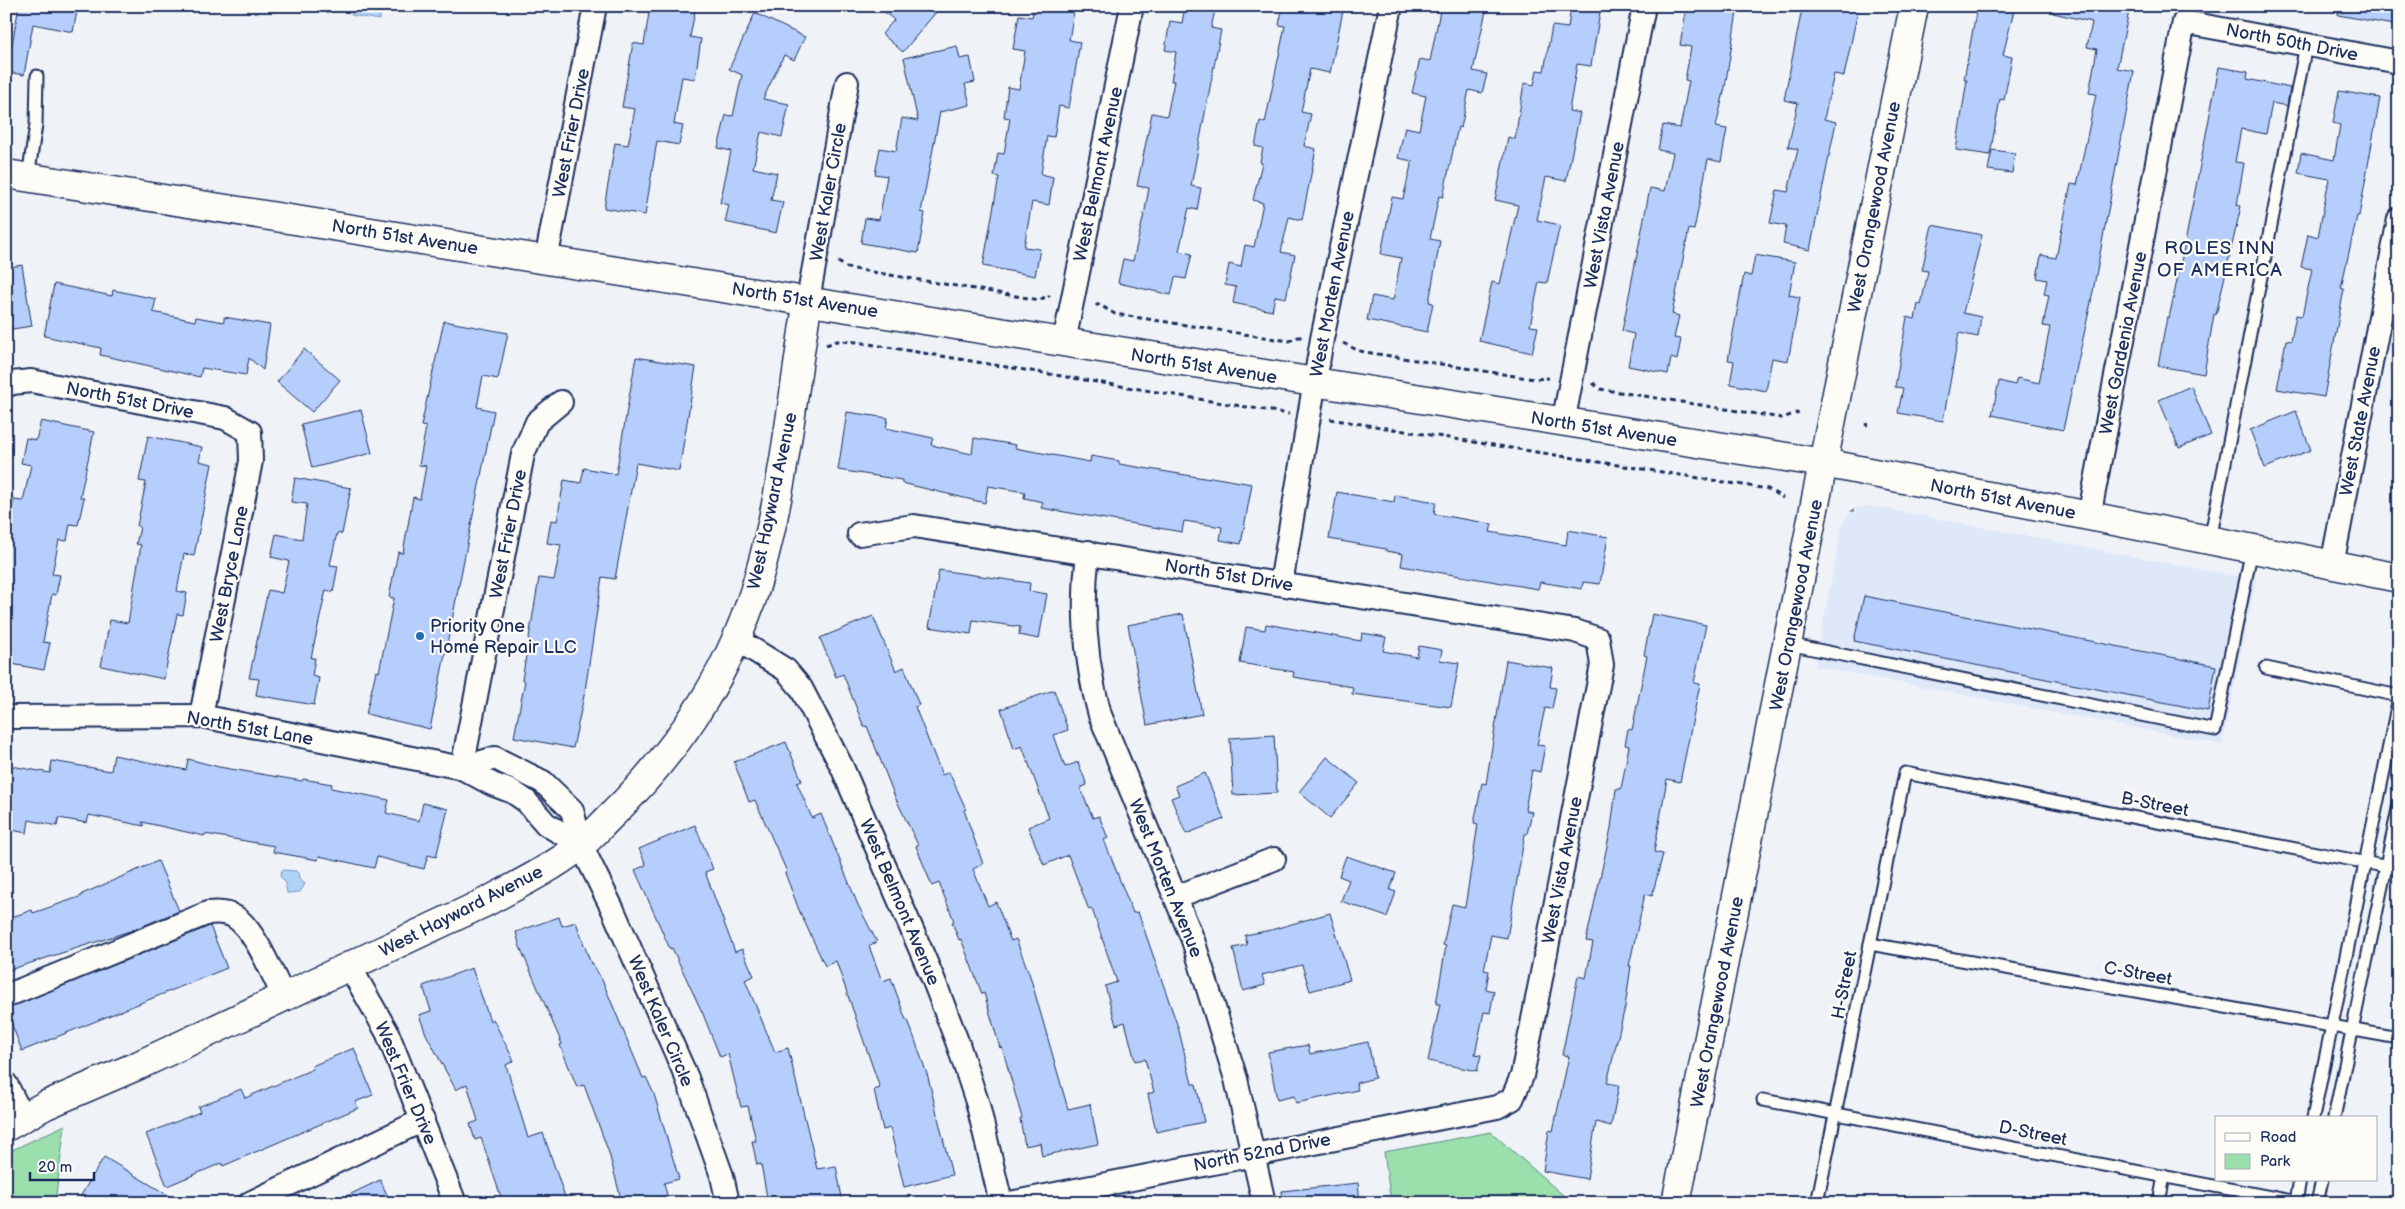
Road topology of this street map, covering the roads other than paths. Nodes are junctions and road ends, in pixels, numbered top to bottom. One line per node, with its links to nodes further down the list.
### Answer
1 (595, 6): 13 (street, West Frier Drive)
2 (1132, 6): 15 (street, West Belmont Avenue)
3 (1391, 6): 16 (street, West Morten Avenue)
4 (1644, 6): 19 (street, West Vista Avenue)
5 (1914, 6): 21 (street, West Orangewood Avenue)
6 (2184, 22): 7 (street, North 50th Drive); 22 (street, West Gardenia Avenue)
7 (2306, 45): 8 (street, North 50th Drive); 24 (lane)
8 (2399, 62)
9 (37, 76): 11 (lane)
10 (847, 83): 14 (street, West Kaler Circle)
11 (17, 176): 13 (street, North 51st Avenue)
12 (2399, 219): 27 (street, West State Avenue)
13 (546, 260): 14 (street, North 51st Avenue)
14 (808, 300): 15 (street, North 51st Avenue); 30 (street, West Hayward Avenue)
15 (1064, 342): 16 (street, North 51st Avenue)
16 (1314, 384): 19 (street, North 51st Avenue); 29 (street, West Morten Avenue)
17 (6, 386): 20 (street, North 51st Drive)
18 (561, 402): 37 (street, West Frier Drive)
19 (1563, 423): 21 (street, North 51st Avenue)
20 (250, 432): 35 (street, West Bryce Lane)
21 (1824, 463): 22 (street, North 51st Avenue); 32 (street, West Orangewood Avenue)
22 (2089, 517): 24 (street, North 51st Avenue)
23 (859, 534): 26 (street, North 51st Drive)
24 (2210, 540): 25 (street, North 51st Avenue)
25 (2252, 549): 27 (street, North 51st Avenue); 32 (lane)
26 (1088, 552): 29 (street, North 51st Drive); 45 (street, West Morten Avenue)
27 (2332, 565): 28 (street, North 51st Avenue)
28 (2399, 578)
29 (1281, 584): 31 (street, North 51st Drive)
30 (736, 639): 40 (street, West Hayward Avenue); 69 (street, West Belmont Avenue)
31 (1598, 639): 54 (street, West Vista Avenue)
32 (1788, 644): 72 (street, West Orangewood Avenue)
33 (2266, 668): 34 (lane)
34 (2399, 696): 42 (lane)
35 (201, 716): 36 (street, North 51st Lane); 37 (street, North 51st Lane)
36 (6, 717)
37 (462, 768): 40 (street, North 51st Lane)
38 (1905, 773): 42 (lane, B-Street); 46 (lane, H-Street)
39 (2399, 804): 43 (lane)
40 (581, 846): 47 (street, West Hayward Avenue); 68 (street, West Kaler Circle)
41 (1274, 859): 45 (street)
42 (2365, 862): 43 (lane, B-Street); 50 (lane)
43 (2386, 866): 44 (lane, B-Street); 51 (lane)
44 (2399, 869)
45 (1176, 897): 61 (street, West Morten Avenue)
46 (1870, 944): 50 (lane, C-Street); 56 (lane, H-Street)
47 (350, 967): 49 (street, West Hayward Avenue); 59 (street, West Frier Drive)
48 (6, 996): 49 (street)
49 (284, 997): 60 (street, West Hayward Avenue)
50 (2332, 1025): 51 (lane, C-Street); 57 (lane)
51 (2353, 1029): 52 (lane, C-Street); 58 (lane)
52 (2399, 1038)
53 (6, 1084): 60 (street)
54 (1512, 1099): 61 (street, North 52nd Drive)
55 (1762, 1100): 56 (lane, D-Street)
56 (1836, 1114): 62 (lane, D-Street); 73 (lane, H-Street)
57 (2313, 1116)
58 (2334, 1116)
59 (423, 1120): 66 (street); 67 (street, West Frier Drive)
60 (15, 1122)
61 (1254, 1153): 70 (street, North 52nd Drive); 71 (street, West Morten Avenue)
62 (2164, 1176): 65 (lane, D-Street); 74 (lane)
63 (2300, 1182): 65 (lane)
64 (2322, 1182): 75 (lane)
65 (2299, 1202)
66 (250, 1203)
67 (455, 1203)
68 (728, 1203)
69 (1000, 1203)
70 (1010, 1203)
71 (1264, 1203)
72 (1676, 1203)
73 (1817, 1203)
74 (2159, 1203)
75 (2317, 1203)

